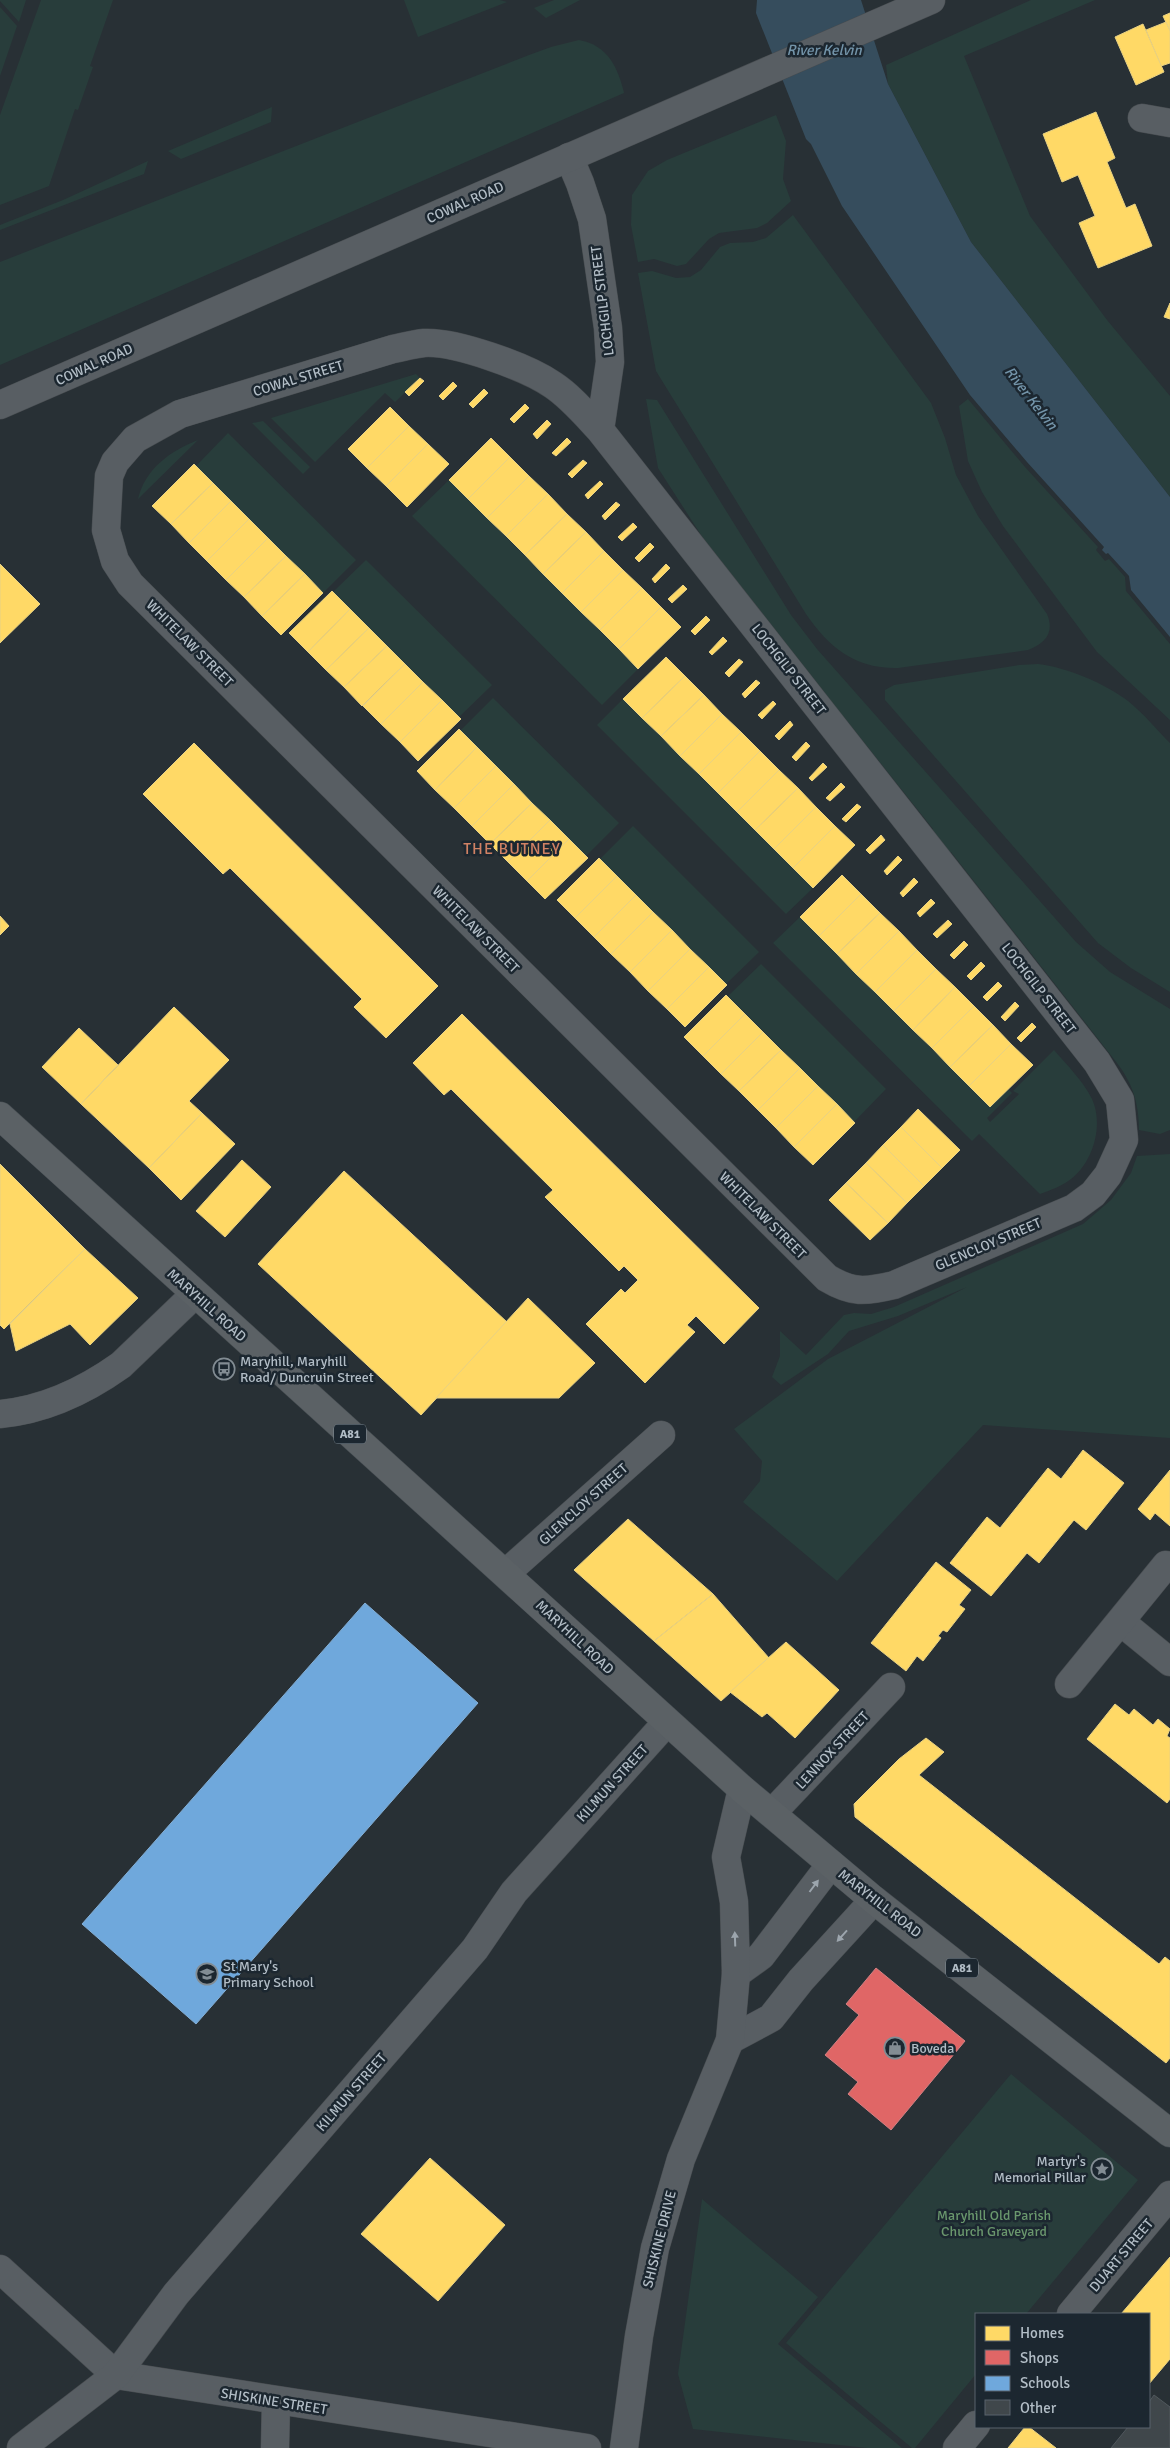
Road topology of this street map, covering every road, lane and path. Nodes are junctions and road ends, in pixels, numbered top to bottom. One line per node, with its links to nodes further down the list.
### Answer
1 (931, 0): 4 (street, COWAL ROAD)
2 (1142, 118): 3 (street)
3 (1170, 124)
4 (569, 157): 5 (street, COWAL ROAD); 6 (street, LOCHGILP STREET)
5 (0, 405)
6 (600, 430): 7 (street, COWAL STREET); 9 (street, LOCHGILP STREET)
7 (130, 584): 10 (street, WHITELAW STREET)
8 (0, 1116): 11 (main road, MARYHILL ROAD / A81)
9 (1124, 1140): 10 (street, GLENCLOY STREET)
10 (823, 1274)
11 (194, 1294): 12 (street); 15 (main road, MARYHILL ROAD / A81)
12 (0, 1414)
13 (661, 1435): 15 (street, GLENCLOY STREET)
14 (1166, 1565): 16 (street)
15 (506, 1573): 20 (main road, MARYHILL ROAD / A81)
16 (1121, 1622): 17 (street); 18 (street)
17 (1170, 1662)
18 (1069, 1684)
19 (891, 1687): 22 (street, LENNOX STREET)
20 (668, 1722): 21 (main road, MARYHILL ROAD / A81); 31 (street, KILMUN STREET)
21 (742, 1789): 22 (main road, MARYHILL ROAD / A81); 25 (street, SHISKINE DRIVE, one-way to 21)
22 (772, 1813): 23 (main road, MARYHILL ROAD / A81)
23 (831, 1864): 24 (main road, MARYHILL ROAD / A81); 25 (street, one-way to 23)
24 (874, 1900): 26 (street, one-way to 26); 27 (main road, MARYHILL ROAD / A81)
25 (736, 1974): 26 (street, SHISKINE DRIVE)
26 (730, 2040): 37 (street, SHISKINE DRIVE)
27 (1168, 2126)
28 (1170, 2196): 30 (street, DUART STREET)
29 (0, 2269): 31 (street)
30 (1072, 2313)
31 (116, 2375): 32 (street, SHISKINE STREET); 34 (street, KILMUN STREET)
32 (276, 2402): 35 (street); 36 (street, SHISKINE STREET)
33 (975, 2426): 38 (street)
34 (21, 2448)
35 (275, 2448)
36 (587, 2448)
37 (624, 2448)
38 (957, 2448)

